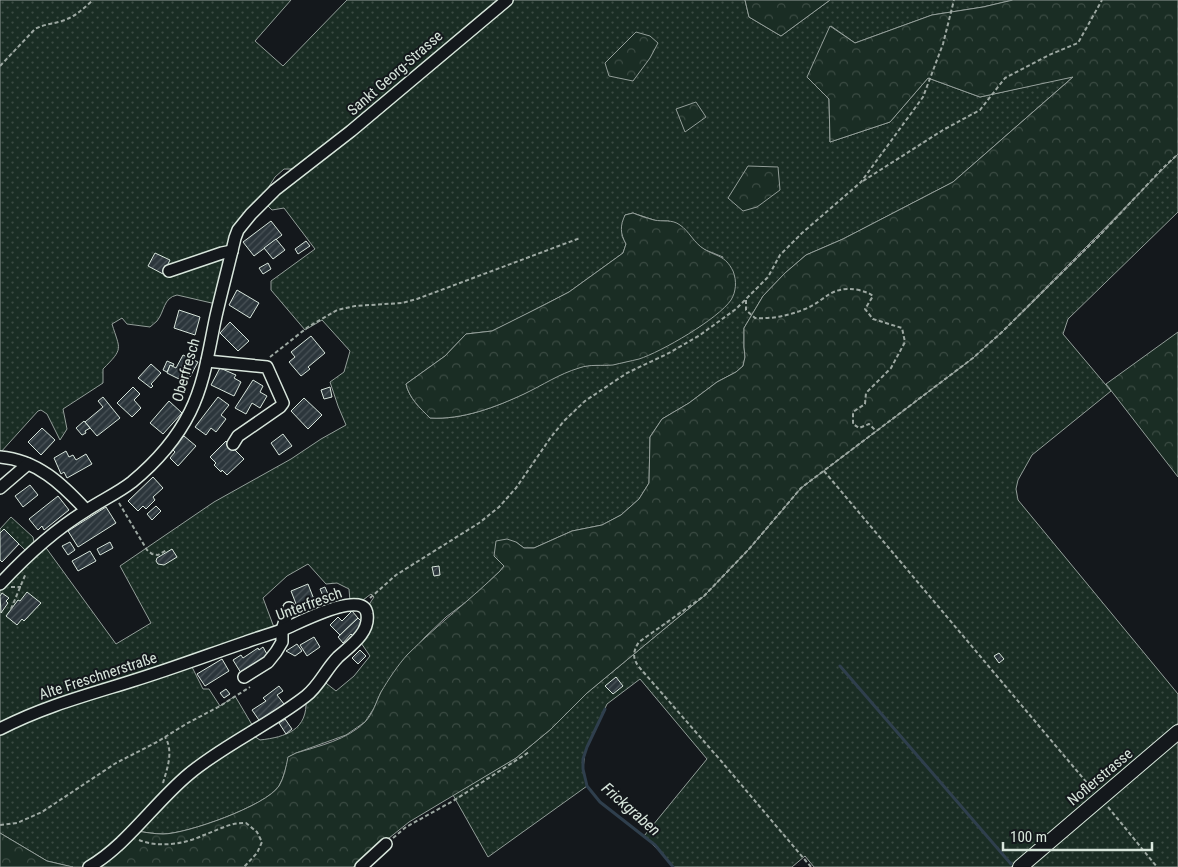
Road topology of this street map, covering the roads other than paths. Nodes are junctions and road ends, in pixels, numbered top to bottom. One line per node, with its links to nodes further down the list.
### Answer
1 (507, 0): 2 (street, Sankt Georg-Strasse)
2 (303, 169): 3 (street, Oberfresch)
3 (232, 251): 4 (street); 5 (street, Oberfresch)
4 (169, 271)
5 (207, 361): 6 (street); 10 (street, Oberfresch)
6 (233, 444)
7 (0, 457): 8 (street)
8 (28, 464): 9 (street); 10 (street)
9 (0, 488)
10 (86, 510): 11 (street, Oberfresch)
11 (0, 584)
12 (289, 608): 13 (street)
13 (282, 630): 14 (street, Unterfresch); 15 (street); 19 (street, Unterfresch)
14 (207, 656): 16 (street, Alte Freschnerstraße)
15 (244, 677)
16 (0, 729)
17 (1178, 732): 21 (main road, Noflerstrasse)
18 (386, 844): 20 (street)
19 (89, 867)
20 (361, 867)
21 (1020, 867)

